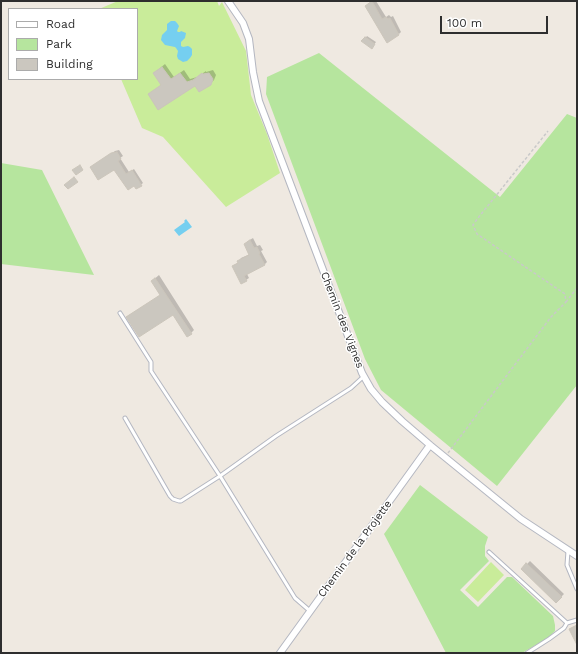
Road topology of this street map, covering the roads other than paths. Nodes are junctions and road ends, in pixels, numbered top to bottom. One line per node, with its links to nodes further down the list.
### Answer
1 (228, 1): 3 (street, Chemin des Vignes)
2 (120, 313): 6 (lane)
3 (364, 376): 5 (street, Chemin des Vignes); 6 (lane)
4 (125, 418): 6 (lane)
5 (430, 445): 7 (street, Chemin des Vignes); 11 (street, Chemin de la Projette)
6 (220, 476): 11 (lane)
7 (568, 550): 9 (street, Chemin des Vignes); 10 (lane)
8 (489, 552): 13 (lane)
9 (577, 556)
10 (577, 590)
11 (310, 611): 14 (street, Chemin de la Projette)
12 (577, 620): 13 (lane)
13 (567, 623): 15 (lane)
14 (280, 653)
15 (527, 653)

